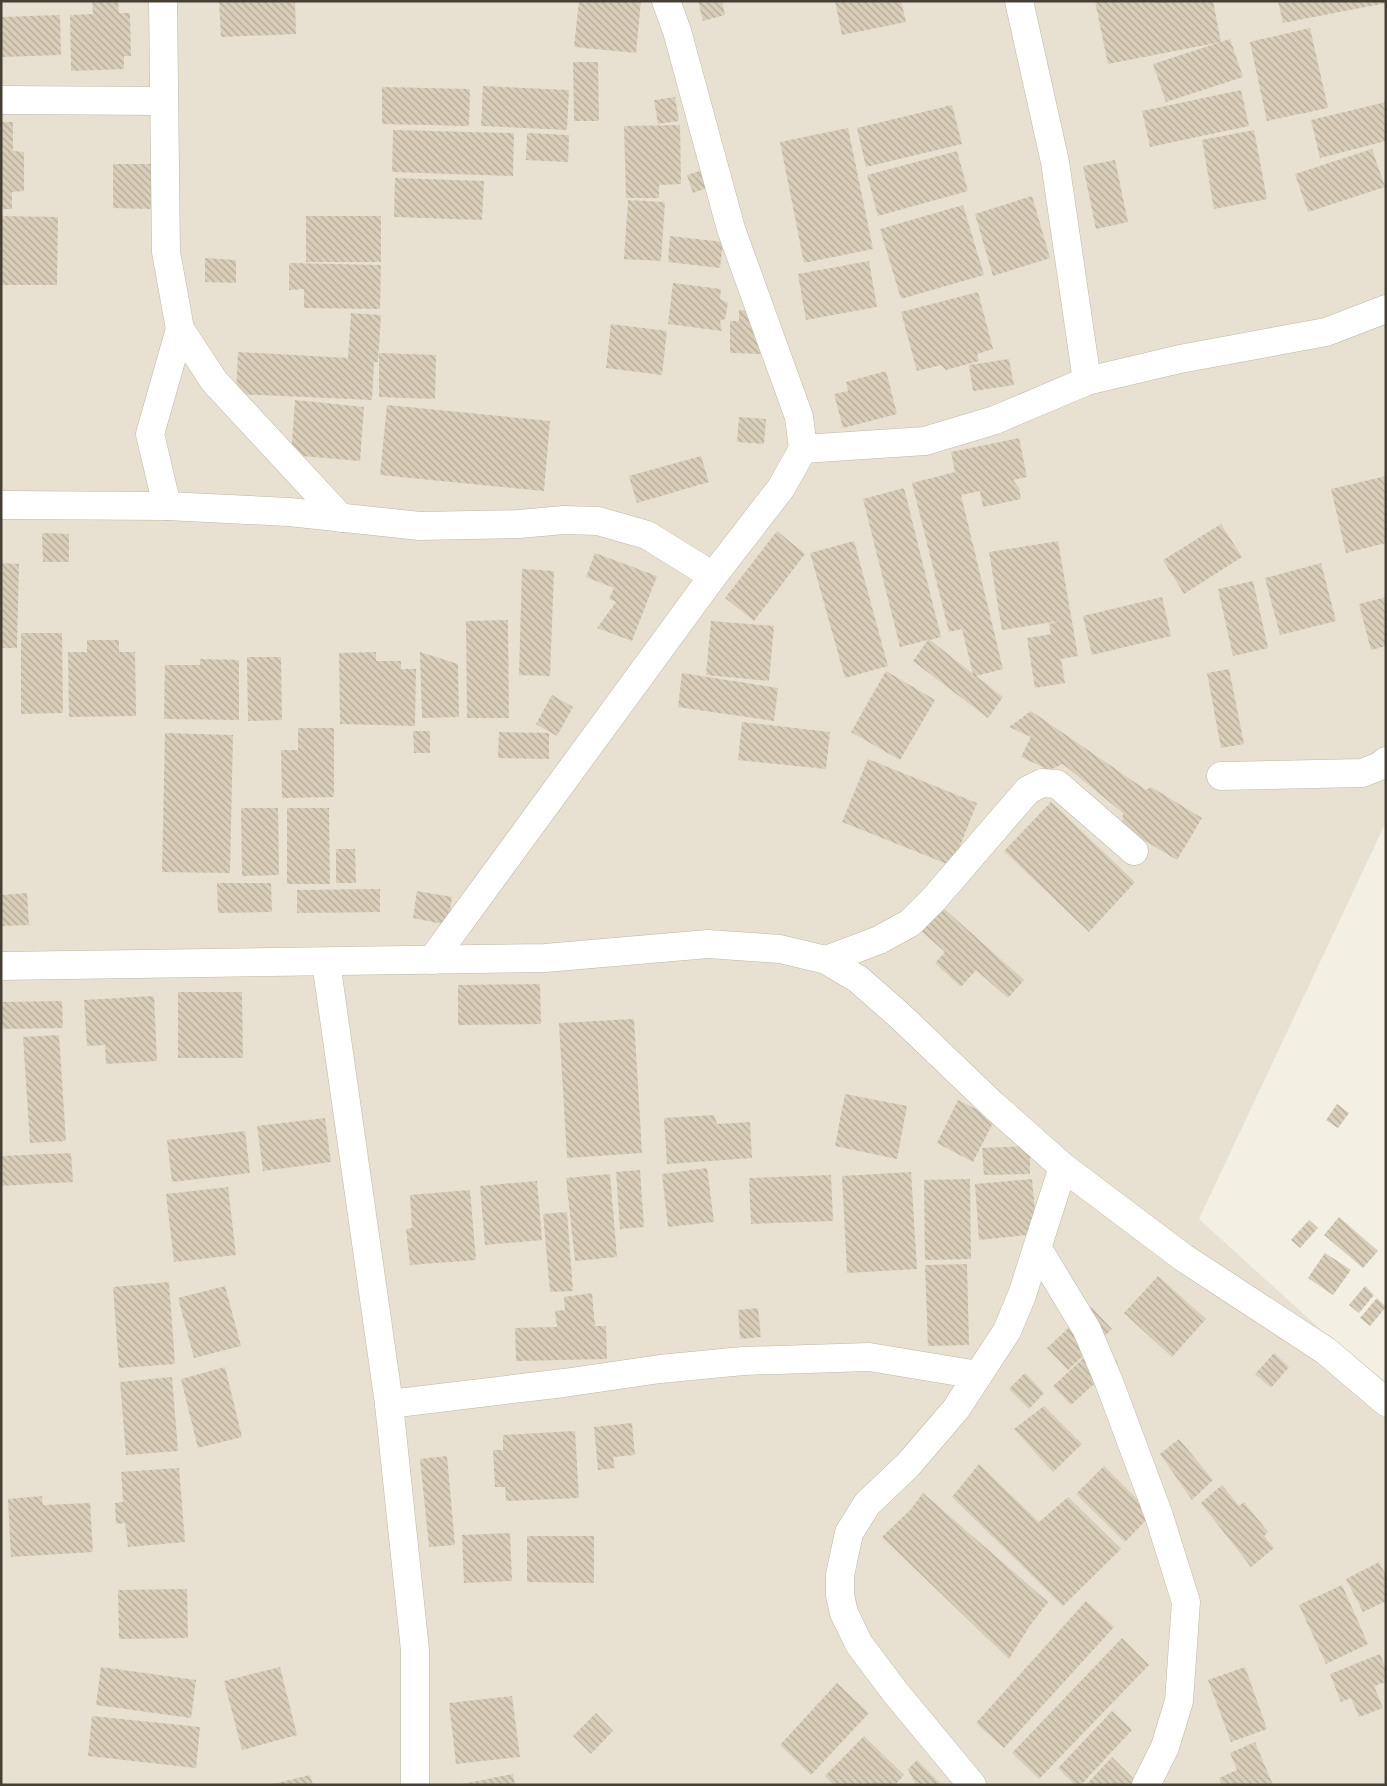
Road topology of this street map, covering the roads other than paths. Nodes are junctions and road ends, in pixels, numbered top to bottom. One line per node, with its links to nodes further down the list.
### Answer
1 (163, 1): 5 (street)
2 (666, 1): 9 (street)
3 (1019, 1): 8 (street)
4 (1, 100): 5 (street)
5 (164, 101): 7 (street)
6 (1386, 310): 8 (street)
7 (180, 330): 11 (street); 12 (street)
8 (1087, 381): 9 (street)
9 (803, 449): 13 (street)
10 (1, 505): 11 (street)
11 (167, 506): 12 (street)
12 (342, 518): 13 (street)
13 (713, 576): 17 (street)
14 (1386, 761): 15 (street)
15 (1221, 776)
16 (1134, 851): 18 (street)
17 (432, 960): 18 (street); 19 (street)
18 (826, 960): 21 (street)
19 (326, 962): 20 (street); 25 (street)
20 (1, 966)
21 (1062, 1168): 22 (street); 24 (street)
22 (1038, 1249): 23 (street); 28 (street)
23 (978, 1375): 25 (street); 27 (street)
24 (1386, 1402)
25 (389, 1404): 26 (street)
26 (415, 1785)
27 (972, 1785)
28 (1146, 1785)

